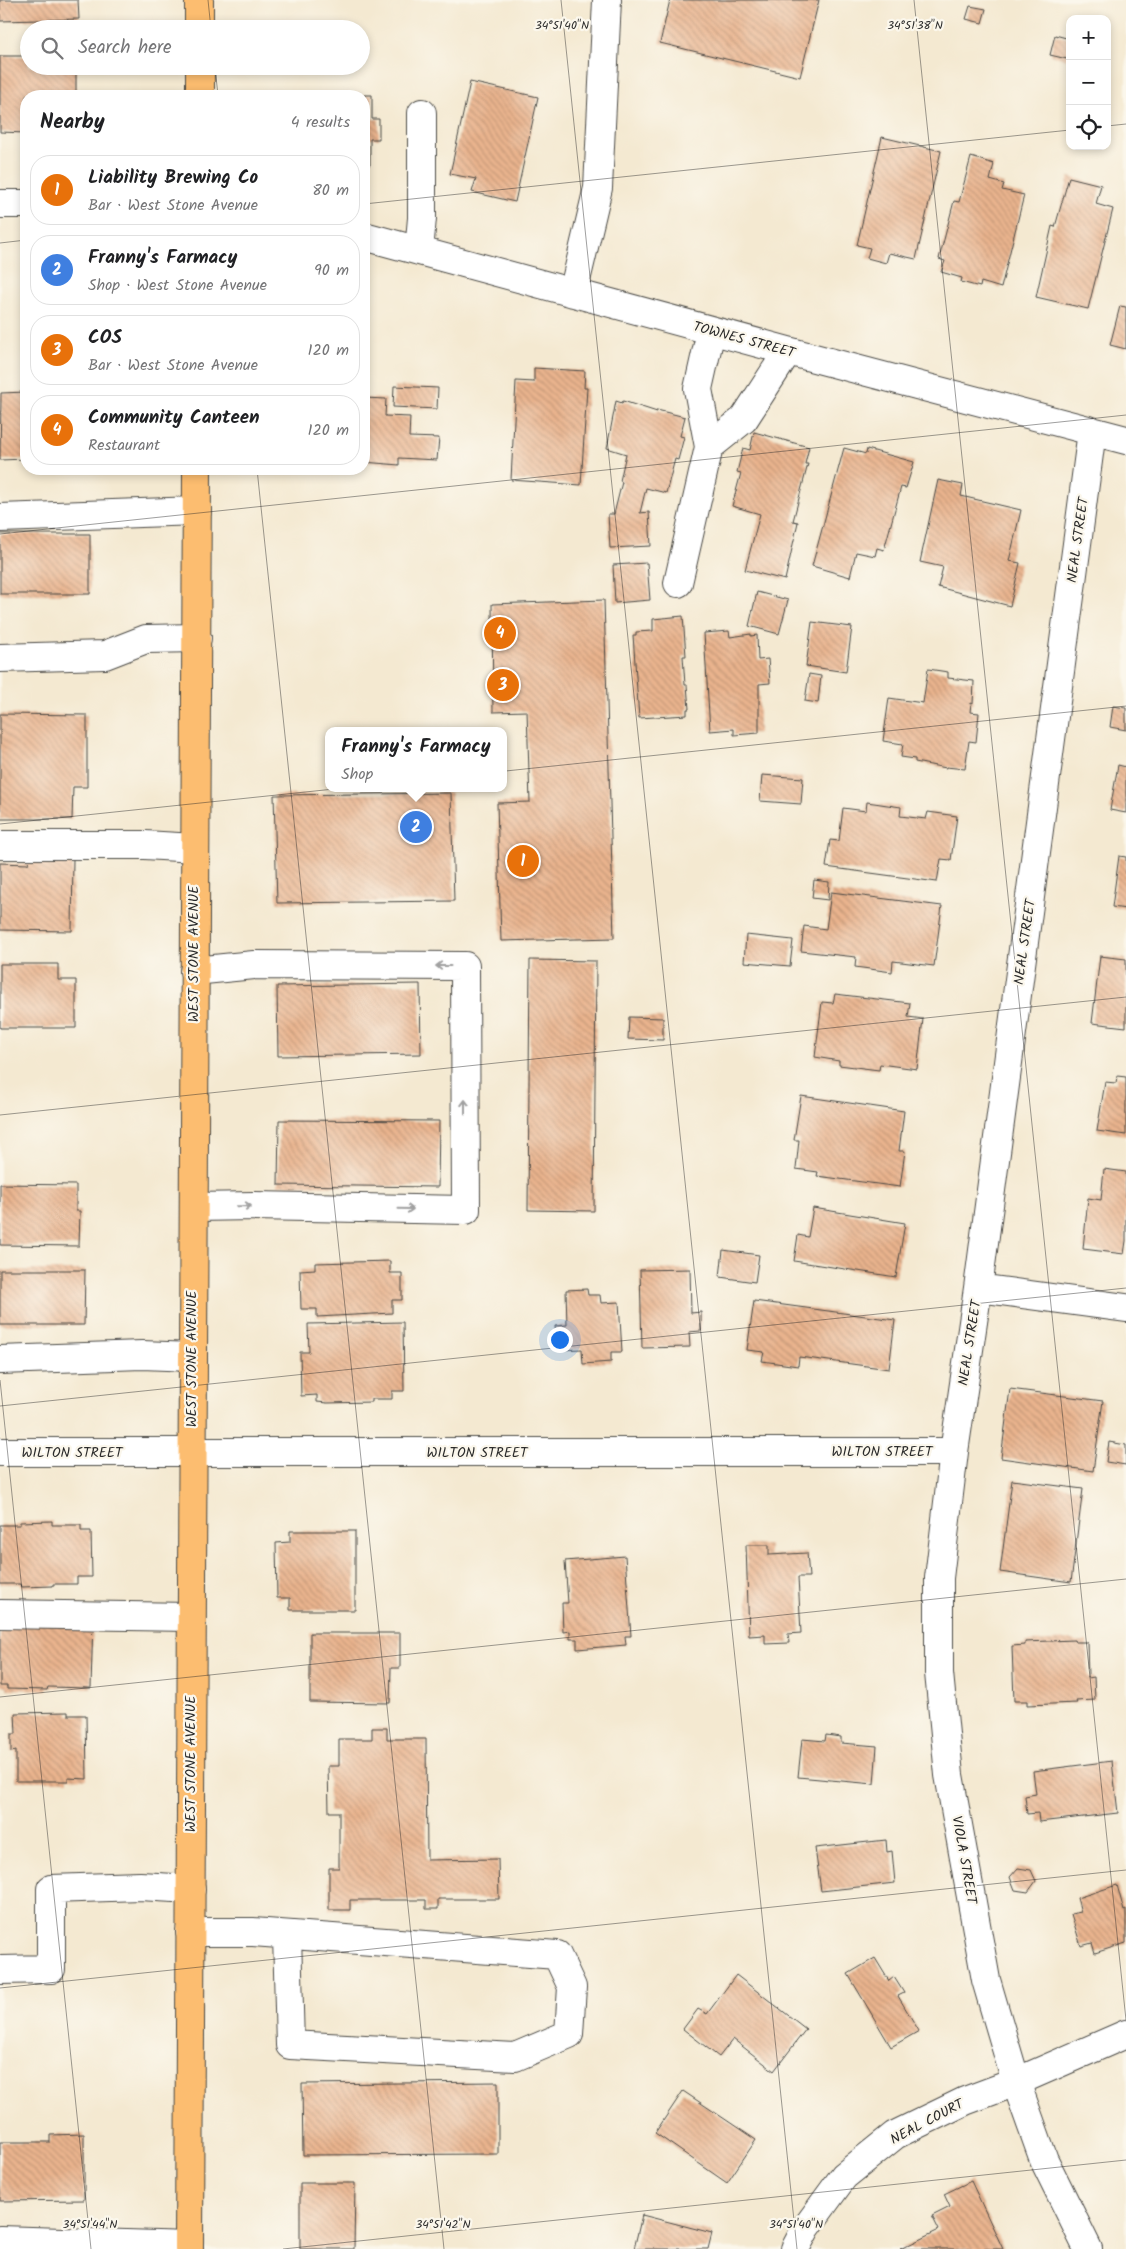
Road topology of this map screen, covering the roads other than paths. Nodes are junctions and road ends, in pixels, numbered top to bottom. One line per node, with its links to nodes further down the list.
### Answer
1 (200, 0): 3 (highway)
2 (607, 0): 11 (street)
3 (200, 20)
4 (200, 75): 5 (highway)
5 (200, 90)
6 (422, 113): 10 (street)
7 (0, 204): 8 (street)
8 (20, 204)
9 (370, 238): 10 (street, TOWNES STREET)
10 (419, 251): 11 (street, TOWNES STREET)
11 (573, 293): 12 (street, TOWNES STREET)
12 (711, 331): 13 (street, TOWNES STREET); 16 (street)
13 (788, 351): 14 (street, TOWNES STREET); 16 (street)
14 (1092, 431): 15 (street, TOWNES STREET); 27 (street, NEAL STREET)
15 (1126, 440)
16 (709, 446): 20 (street)
17 (198, 475): 18 (highway, WEST STONE AVENUE)
18 (197, 511): 19 (street); 21 (highway, WEST STONE AVENUE)
19 (0, 518)
20 (678, 583)
21 (197, 638): 22 (street); 24 (highway, WEST STONE AVENUE)
22 (0, 658)
23 (0, 845): 24 (street)
24 (195, 848): 25 (highway, WEST STONE AVENUE)
25 (194, 971): 26 (highway, WEST STONE AVENUE); 26 (street, one-way to 25)
26 (195, 1207): 29 (highway, WEST STONE AVENUE)
27 (978, 1288): 28 (street); 32 (street, NEAL STREET)
28 (1126, 1308)
29 (192, 1357): 30 (street); 33 (highway, WEST STONE AVENUE)
30 (0, 1360)
31 (0, 1452): 33 (street, WILTON STREET)
32 (954, 1452): 33 (street, WILTON STREET); 41 (street, VIOLA STREET)
33 (191, 1453): 35 (highway, WEST STONE AVENUE)
34 (0, 1614): 35 (street)
35 (191, 1617): 36 (highway, WEST STONE AVENUE)
36 (191, 1888): 37 (highway, WEST STONE AVENUE); 39 (street)
37 (190, 1932): 38 (street); 43 (highway, WEST STONE AVENUE)
38 (287, 1935): 38 (street)
39 (0, 1970)
40 (1126, 2034): 41 (street, NEAL COURT)
41 (1016, 2082): 44 (street, NEAL COURT); 45 (street, VIOLA STREET)
42 (0, 2240): 43 (street)
43 (189, 2248)
44 (795, 2249)
45 (1088, 2249)

